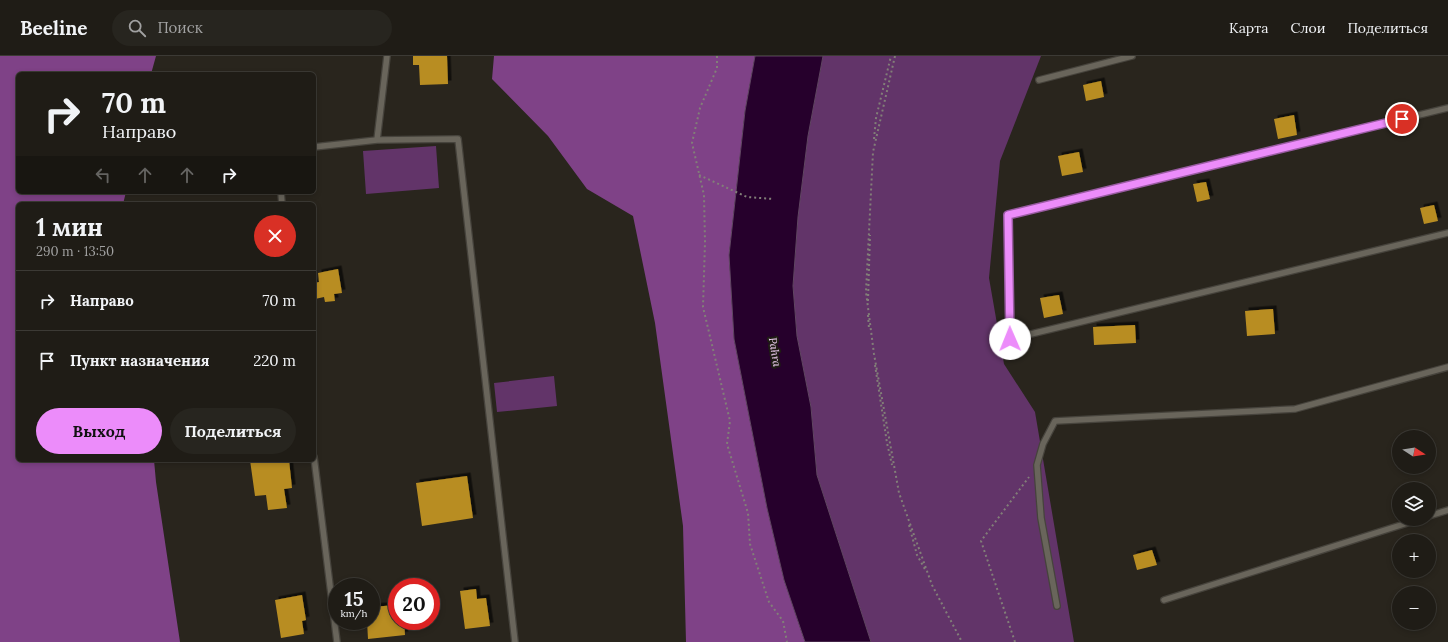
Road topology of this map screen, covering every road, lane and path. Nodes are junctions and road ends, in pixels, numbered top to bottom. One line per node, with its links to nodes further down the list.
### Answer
1 (386, 56): 8 (lane)
2 (717, 56): 10 (path)
3 (891, 56): 24 (path)
4 (895, 56): 24 (path)
5 (1132, 56): 6 (lane)
6 (1039, 80)
7 (1448, 108): 12 (lane)
8 (377, 140): 9 (lane); 22 (lane)
9 (316, 147)
10 (699, 175): 11 (path); 23 (path)
11 (773, 199)
12 (1448, 233)
13 (1448, 367): 15 (lane)
14 (315, 462): 21 (lane)
15 (1037, 465): 20 (lane); 25 (path)
16 (1448, 510): 17 (lane)
17 (1436, 514)
18 (1398, 526): 19 (lane)
19 (1164, 600)
20 (1057, 606)
21 (337, 642)
22 (515, 642)
23 (787, 642)
24 (961, 642)
25 (1015, 642)

